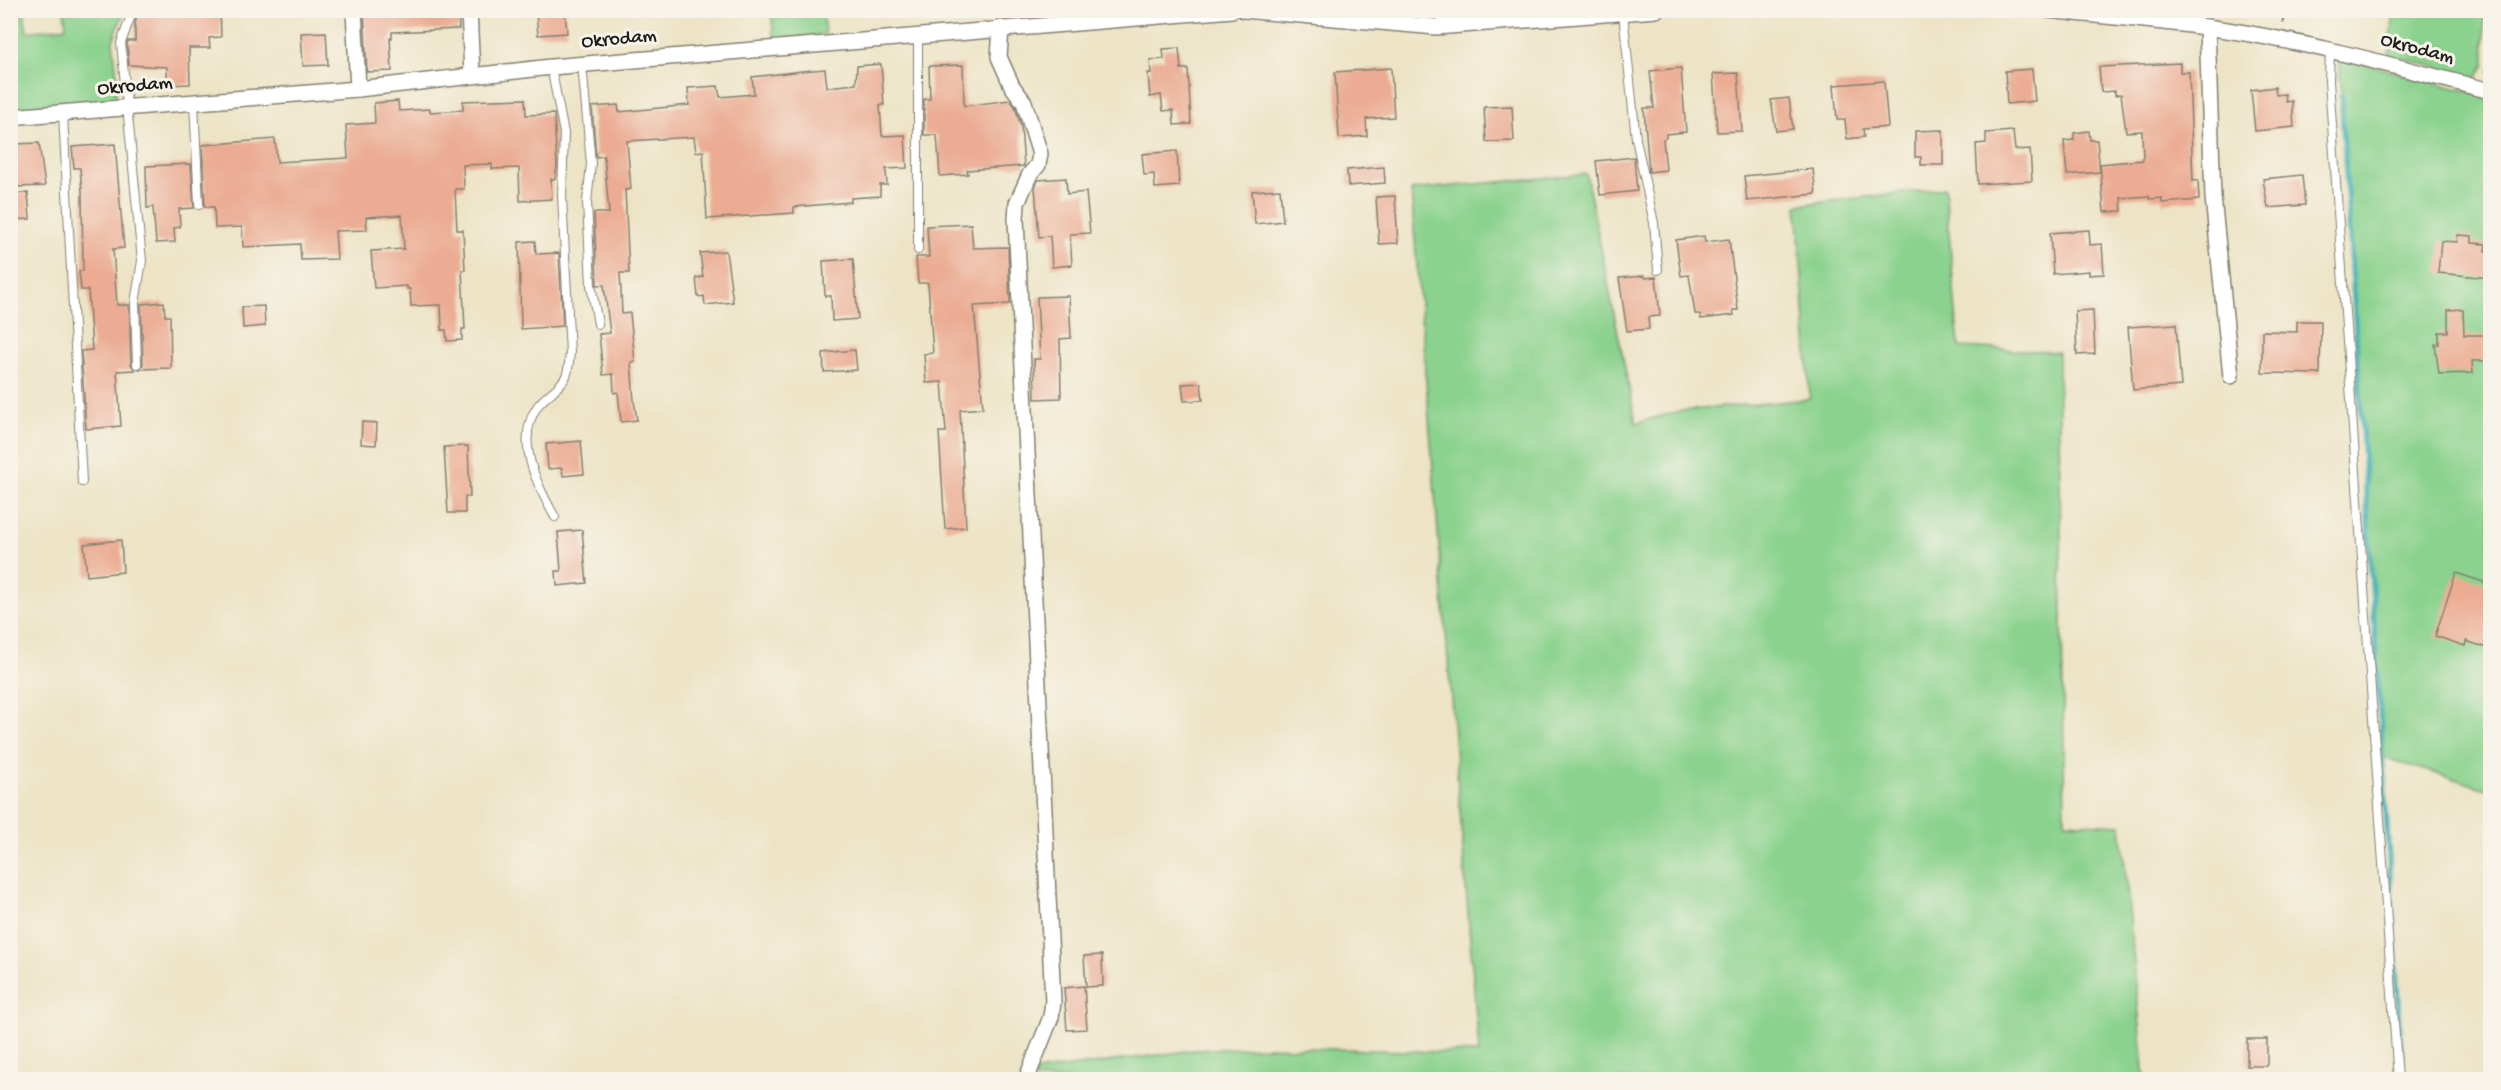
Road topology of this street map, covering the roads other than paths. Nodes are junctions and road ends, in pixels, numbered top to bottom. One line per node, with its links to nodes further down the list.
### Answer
1 (133, 10): 21 (lane)
2 (354, 10): 17 (street)
3 (469, 10): 16 (street)
4 (1232, 10): 8 (street, Okrodam)
5 (1244, 10): 9 (street)
6 (1656, 10): 9 (street)
7 (2048, 10): 10 (street, Okrodam)
8 (1117, 14): 11 (street, Okrodam)
9 (1623, 14): 26 (lane)
10 (2207, 27): 13 (street, Okrodam); 29 (street)
11 (1000, 28): 12 (street, Okrodam); 32 (street)
12 (918, 35): 14 (street, Okrodam); 25 (lane)
13 (2330, 49): 18 (street, Okrodam); 33 (lane)
14 (582, 64): 15 (street, Okrodam); 27 (lane)
15 (551, 67): 16 (street, Okrodam); 31 (lane)
16 (472, 74): 17 (street, Okrodam)
17 (358, 89): 20 (street, Okrodam)
18 (2485, 89)
19 (10, 99): 23 (lane)
20 (194, 102): 21 (street, Okrodam); 24 (lane)
21 (129, 109): 22 (street, Okrodam); 28 (lane)
22 (63, 114): 23 (street, Okrodam); 30 (lane)
23 (11, 117)
24 (199, 205)
25 (918, 250)
26 (1658, 270)
27 (598, 324)
28 (137, 364)
29 (2231, 376)
30 (82, 482)
31 (555, 517)
32 (1026, 1080)
33 (2398, 1080)

